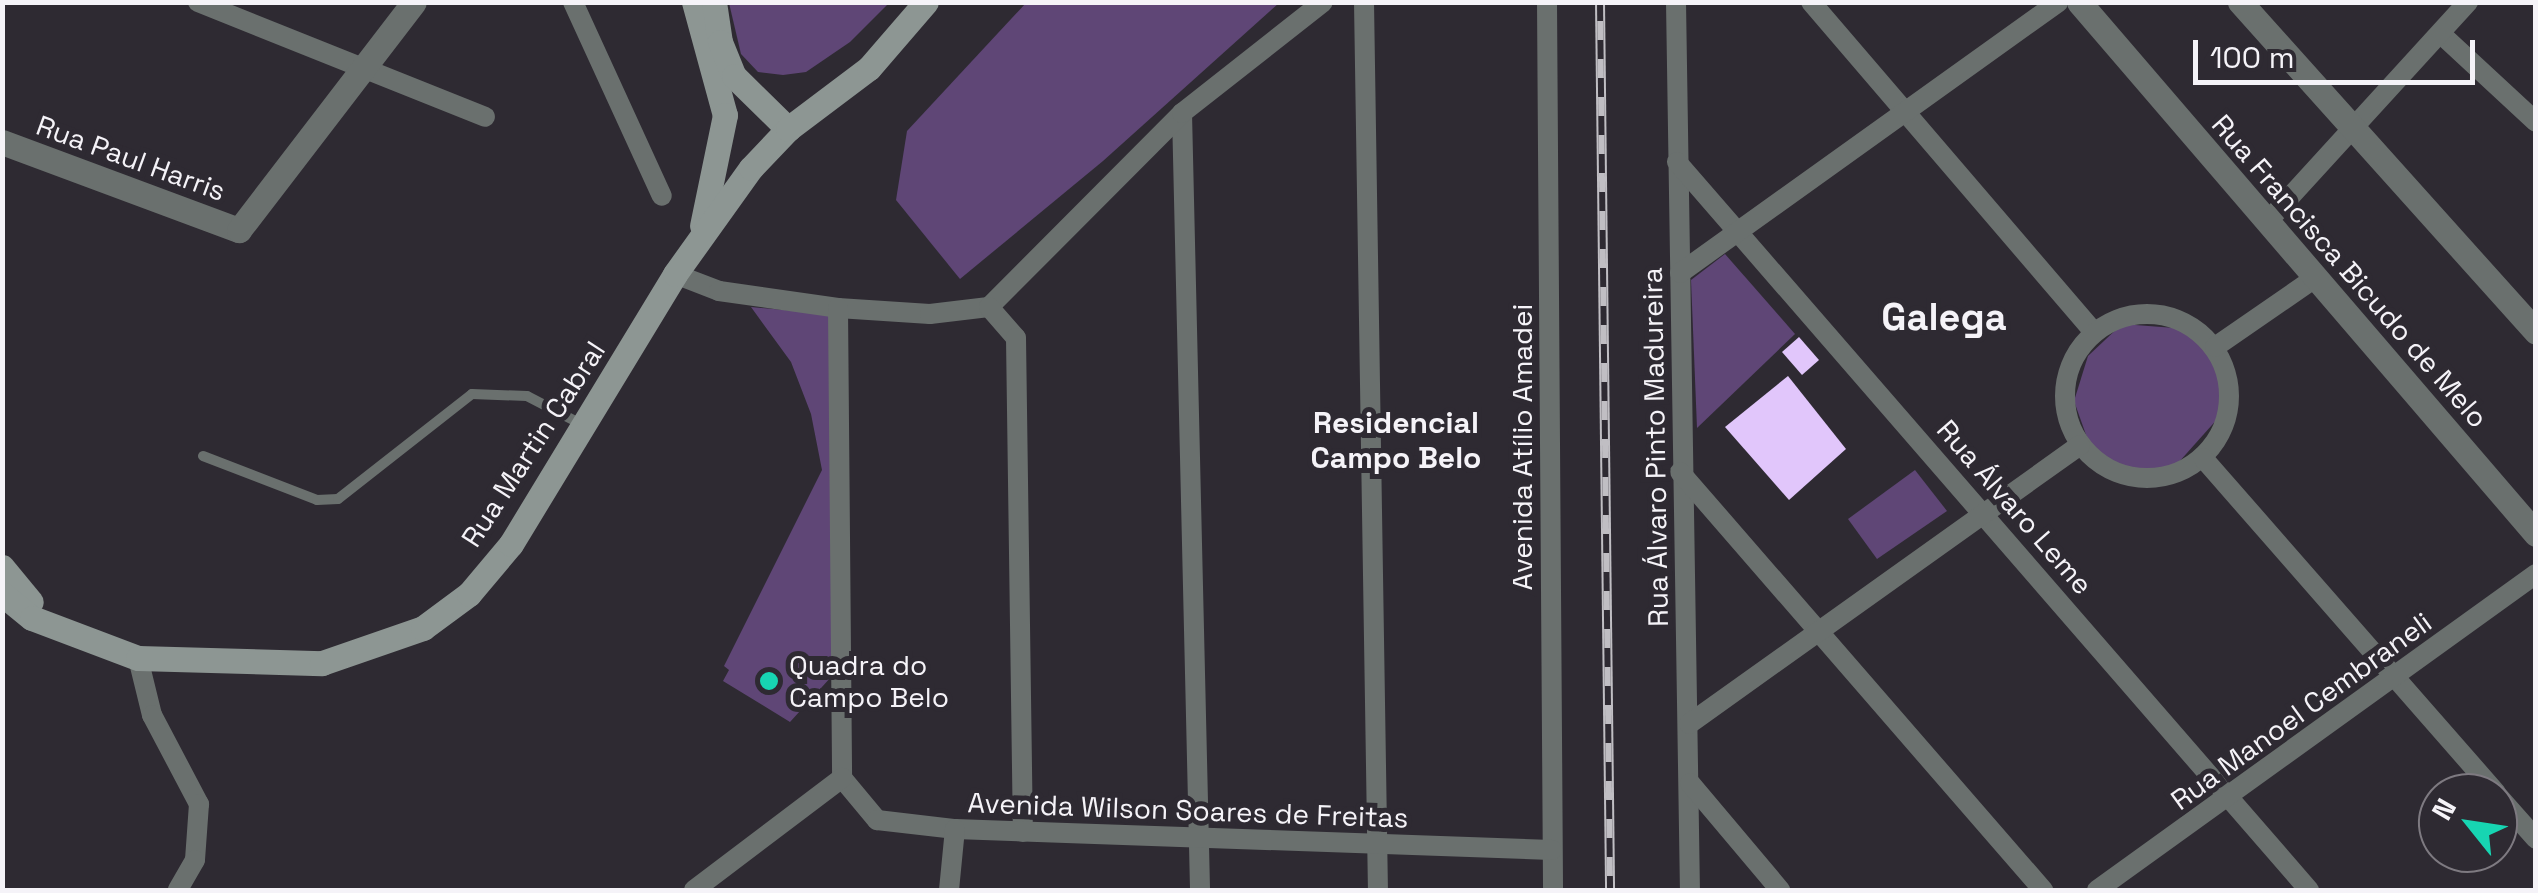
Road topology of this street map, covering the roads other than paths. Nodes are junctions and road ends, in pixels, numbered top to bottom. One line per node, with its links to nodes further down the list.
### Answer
1 (198, 2): 17 (street)
2 (414, 2): 17 (street)
3 (573, 2): 30 (street)
4 (694, 2): 21 (main road)
5 (714, 2): 18 (main road)
6 (926, 2): 24 (main road, Rua Martin Cabral)
7 (1324, 2): 19 (street)
8 (1364, 2): 66 (street)
9 (1547, 2): 67 (street, Avenida Atílio Amadei)
10 (1676, 2): 28 (street, Rua Álvaro Pinto Madureira)
11 (1811, 2): 20 (street)
12 (2058, 2): 20 (street)
13 (2080, 2): 31 (street, Rua Francisca Bicudo de Melo)
14 (2240, 2): 25 (street)
15 (2468, 2): 16 (street)
16 (2441, 34): 23 (street); 25 (street)
17 (364, 69): 22 (street); 26 (street, Rua Paul Harris)
18 (758, 102): 21 (main road); 24 (main road)
19 (1182, 113): 37 (street); 64 (street)
20 (1902, 113): 32 (street); 39 (street)
21 (724, 115): 27 (main road)
22 (485, 116)
23 (2536, 122)
24 (788, 130): 29 (main road, Rua Martin Cabral)
25 (2352, 130): 31 (street); 40 (street)
26 (2, 142)
27 (722, 149): 29 (main road); 33 (main road)
28 (1678, 162): 32 (street, Rua Álvaro Leme); 34 (street, Rua Álvaro Pinto Madureira)
29 (751, 168): 33 (main road, Rua Martin Cabral)
30 (662, 196)
31 (2268, 221): 36 (street, Rua Francisca Bicudo de Melo)
32 (1742, 230): 34 (street); 47 (street, Rua Álvaro Leme)
33 (698, 240): 35 (main road, Rua Martin Cabral)
34 (1680, 273): 46 (street, Rua Álvaro Pinto Madureira)
35 (675, 274): 38 (street); 42 (main road, Rua Martin Cabral)
36 (2316, 278): 41 (street); 48 (street, Rua Francisca Bicudo de Melo)
37 (989, 307): 38 (street); 63 (street)
38 (838, 308): 58 (street)
39 (2094, 332): 41 (street); 43 (street)
40 (2536, 332)
41 (2215, 346): 45 (street)
42 (583, 425): 44 (lane); 54 (main road, Rua Martin Cabral)
43 (2080, 445): 45 (street); 47 (street)
44 (203, 456)
45 (2203, 458): 55 (street)
46 (1680, 472): 53 (street); 56 (street, Rua Álvaro Pinto Madureira)
47 (1985, 514): 53 (street); 60 (street, Rua Álvaro Leme)
48 (2536, 534)
49 (2, 567): 52 (main road, Rua Martin Cabral)
50 (2536, 574): 55 (street, Rua Manoel Cembraneli)
51 (2, 594): 52 (main road, Rua Martin Cabral)
52 (60, 631): 54 (main road, Rua Martin Cabral)
53 (1818, 631): 56 (street); 76 (street)
54 (138, 658): 68 (street)
55 (2396, 678): 57 (street); 60 (street, Rua Manoel Cembraneli)
56 (1689, 724): 59 (street, Rua Álvaro Pinto Madureira)
57 (2479, 773)
58 (842, 778): 62 (street, Avenida Wilson Soares de Freitas); 69 (street)
59 (1690, 783): 74 (street, Rua Álvaro Pinto Madureira); 75 (street)
60 (2228, 796): 77 (street, Rua Manoel Cembraneli); 78 (street, Rua Álvaro Leme)
61 (2518, 819): 65 (street)
62 (954, 829): 63 (street, Avenida Wilson Soares de Freitas); 70 (street)
63 (1023, 832): 64 (street, Avenida Wilson Soares de Freitas)
64 (1200, 837): 66 (street, Avenida Wilson Soares de Freitas); 71 (street)
65 (2536, 840)
66 (1378, 844): 67 (street, Avenida Wilson Soares de Freitas); 72 (street)
67 (1552, 850): 73 (street, Avenida Atílio Amadei)
68 (178, 890)
69 (694, 890)
70 (949, 890)
71 (1200, 890)
72 (1378, 890)
73 (1553, 890)
74 (1690, 890)
75 (1780, 890)
76 (2043, 890)
77 (2097, 890)
78 (2308, 890)

